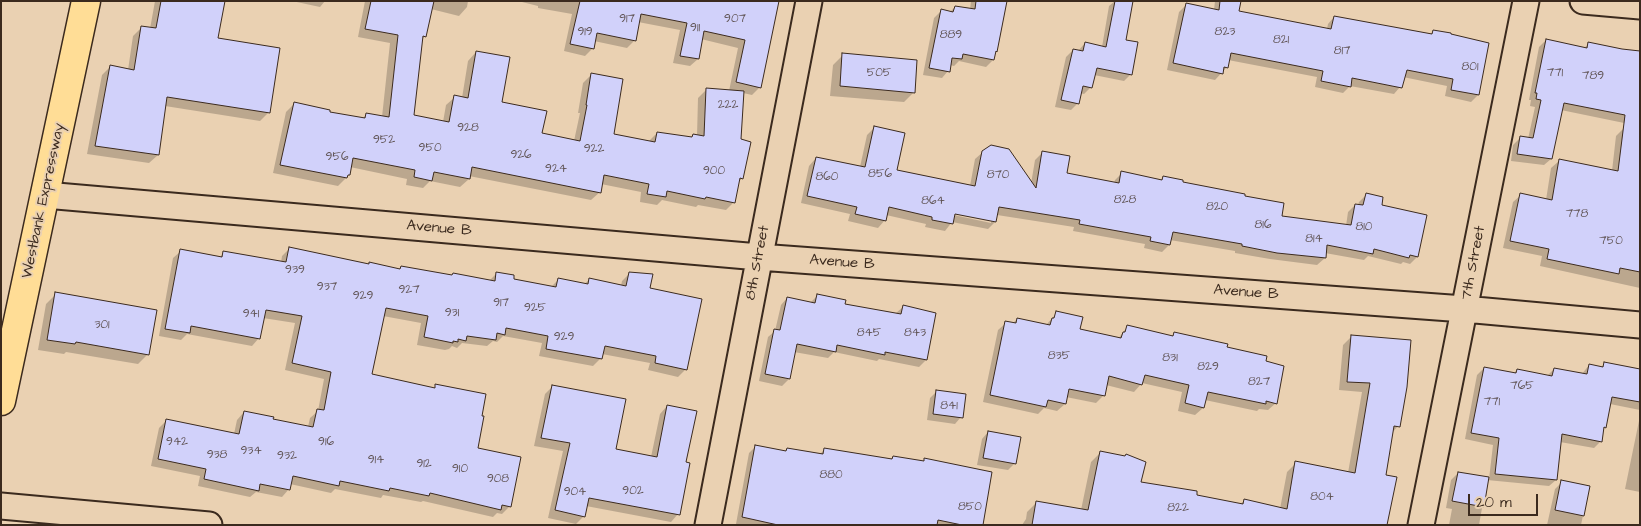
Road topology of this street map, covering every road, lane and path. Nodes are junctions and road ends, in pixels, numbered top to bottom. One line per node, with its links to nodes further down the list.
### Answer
1 (86, 1): 6 (highway, Westbank Expressway)
2 (810, 1): 7 (street, 8th Street)
3 (1526, 1): 8 (street, 7th Street)
4 (1582, 1): 5 (street)
5 (1640, 6)
6 (45, 195): 7 (street, Avenue B); 10 (highway, Westbank Expressway)
7 (759, 257): 8 (street, Avenue B); 13 (street, 8th Street)
8 (1464, 309): 9 (street, Avenue B); 14 (street, 7th Street)
9 (1640, 325)
10 (1, 401)
11 (1, 506): 12 (street)
12 (209, 525)
13 (708, 525)
14 (1421, 525)

